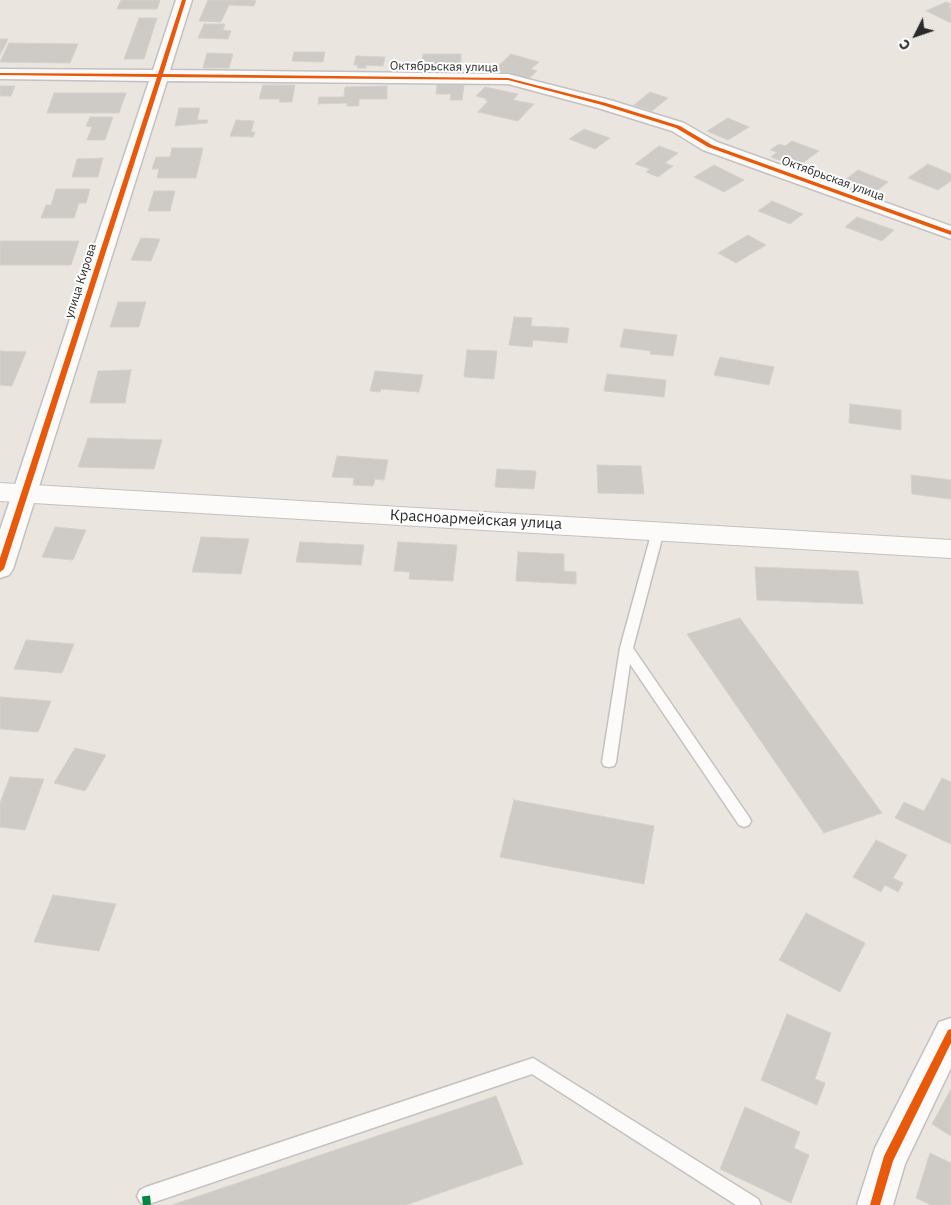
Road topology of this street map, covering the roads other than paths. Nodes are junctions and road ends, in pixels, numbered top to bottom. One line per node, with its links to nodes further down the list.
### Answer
1 (184, 0): 3 (street, улица Кирова)
2 (0, 74): 3 (street, Октябрьская улица)
3 (159, 75): 4 (street, Октябрьская улица); 5 (street, улица Кирова)
4 (951, 233)
5 (12, 493): 6 (main road, Красноармейская улица); 8 (street, улица Кирова)
6 (658, 531): 7 (main road, Красноармейская улица); 9 (lane)
7 (951, 549)
8 (0, 569)
9 (626, 648): 10 (lane); 11 (lane)
10 (609, 762)
11 (744, 821)
12 (951, 1033): 15 (street)
13 (146, 1196): 14 (lane)
14 (752, 1205)
15 (875, 1205)

